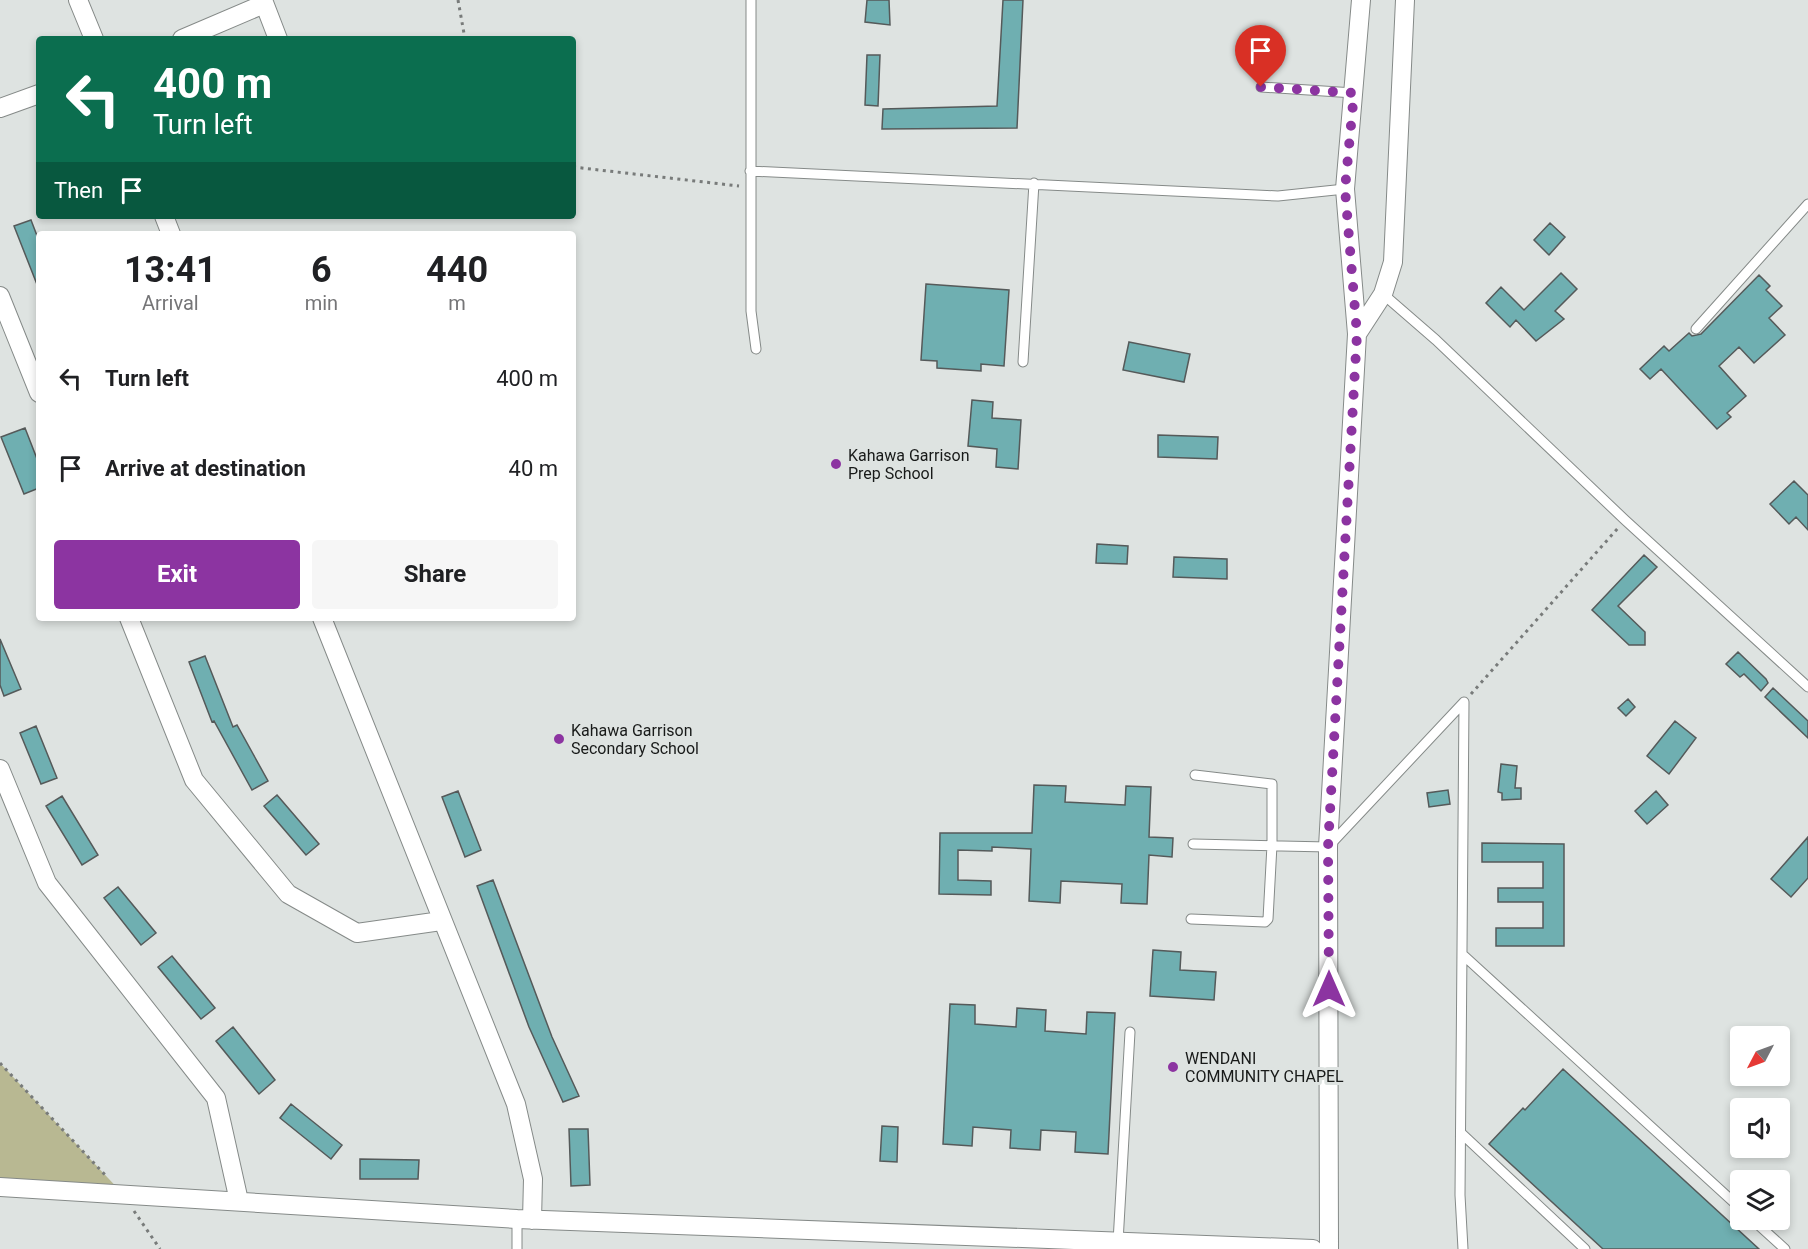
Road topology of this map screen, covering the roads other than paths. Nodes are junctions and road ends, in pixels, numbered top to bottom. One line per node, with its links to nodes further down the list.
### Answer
1 (78, 0): 6 (street)
2 (751, 0): 13 (lane)
3 (1361, 0): 10 (street)
4 (1405, 0): 17 (street)
5 (263, 2): 7 (street); 8 (street)
6 (93, 36)
7 (189, 36)
8 (277, 36)
9 (1261, 87): 10 (lane)
10 (1354, 93): 15 (street)
11 (36, 95): 12 (street)
12 (0, 108)
13 (750, 171): 14 (lane); 21 (lane)
14 (1034, 183): 15 (lane); 22 (lane)
15 (1345, 189): 20 (street)
16 (1808, 204): 19 (lane)
17 (1383, 294): 20 (street); 26 (lane)
18 (0, 296): 23 (street)
19 (1696, 329)
20 (1357, 334): 31 (street)
21 (756, 349)
22 (1023, 362)
23 (36, 386)
24 (130, 621): 33 (street)
25 (323, 621): 33 (street)
26 (1808, 687)
27 (0, 769): 39 (street)
28 (1195, 775): 30 (lane)
29 (1193, 844): 30 (lane)
30 (1272, 845): 31 (lane); 32 (lane)
31 (1328, 847): 34 (lane); 45 (street)
32 (1191, 919)
33 (441, 921): 40 (street)
34 (1462, 954): 36 (lane); 38 (lane)
35 (1130, 1032): 42 (lane)
36 (1461, 1133): 46 (lane); 47 (lane)
37 (0, 1186): 39 (street)
38 (1730, 1199)
39 (239, 1201): 40 (street)
40 (525, 1219): 42 (street); 43 (lane)
41 (1764, 1230): 48 (lane)
42 (1118, 1242): 44 (street)
43 (517, 1249)
44 (1312, 1249)
45 (1329, 1249)
46 (1463, 1249)
47 (1585, 1249)
48 (1785, 1249)

